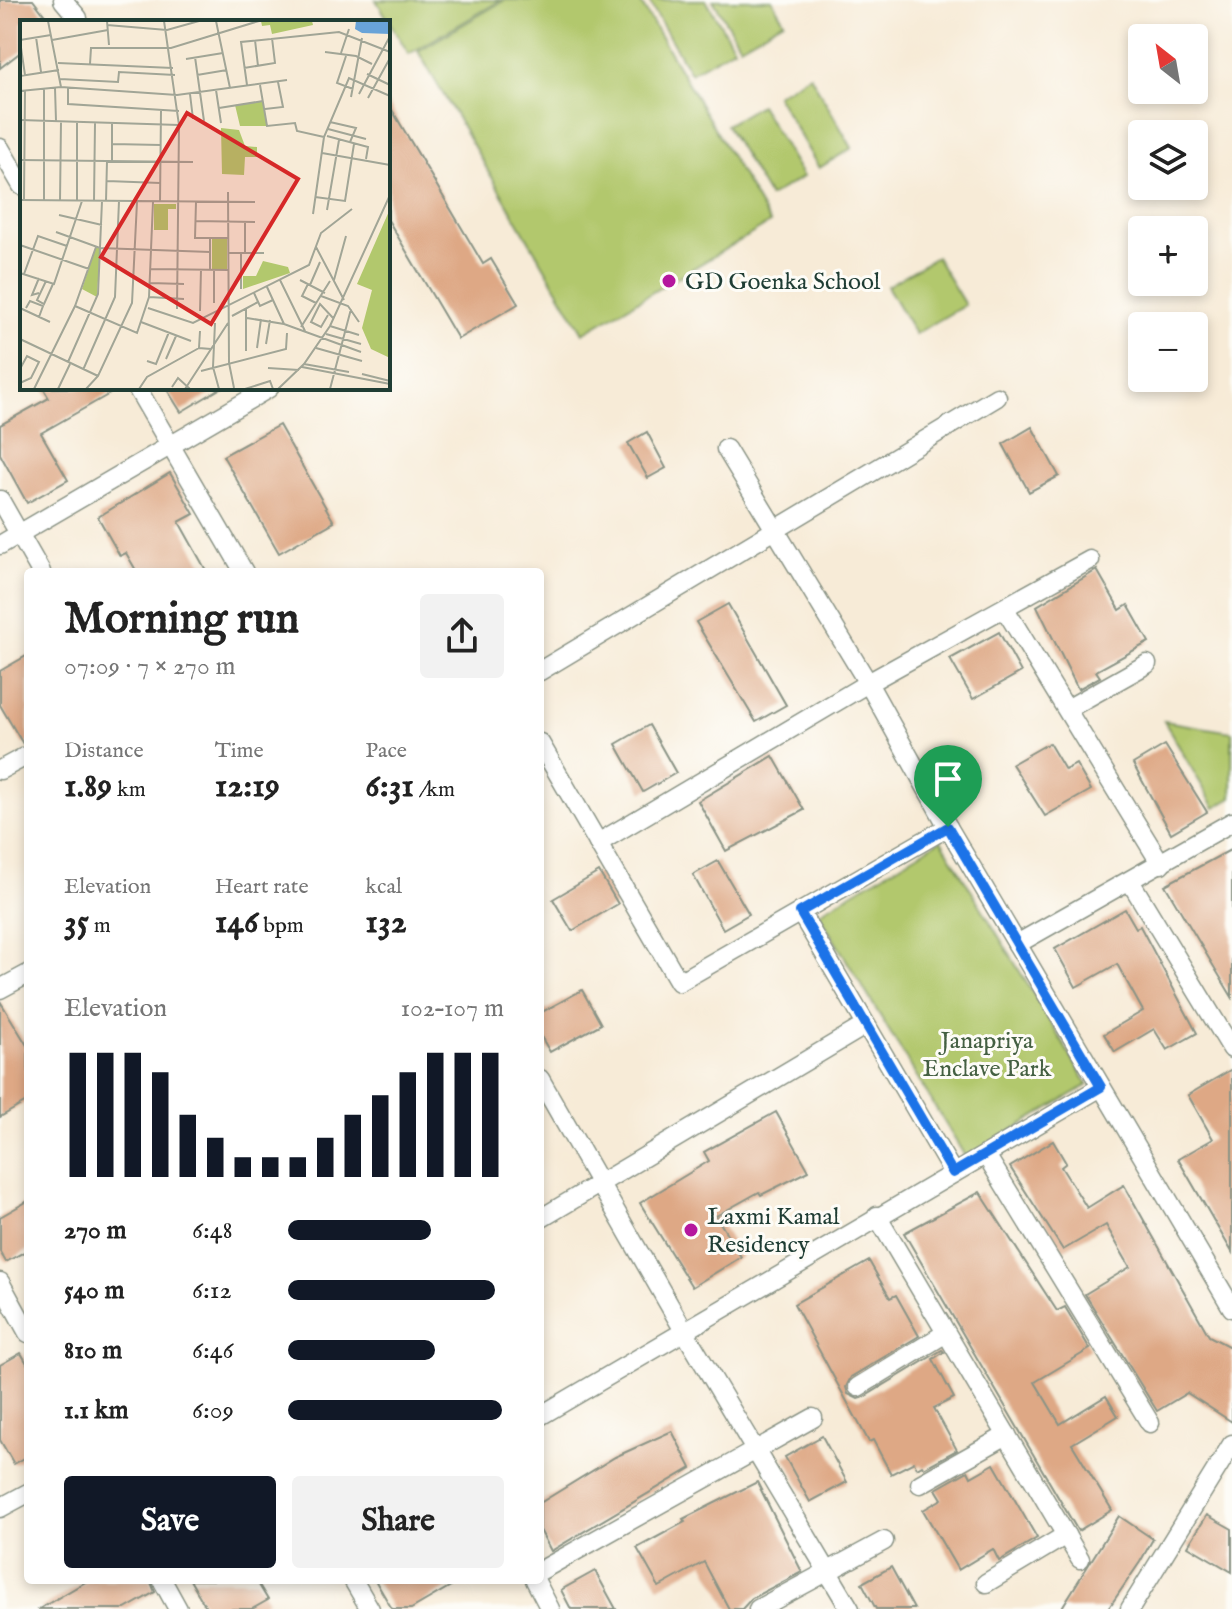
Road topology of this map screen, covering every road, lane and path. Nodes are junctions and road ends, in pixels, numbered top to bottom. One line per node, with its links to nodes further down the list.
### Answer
1 (63, 0): 2 (street)
2 (78, 18)
3 (0, 148): 4 (street)
4 (20, 183)
5 (138, 390): 8 (street)
6 (266, 390): 8 (street)
7 (997, 397): 11 (street)
8 (170, 445): 12 (street); 16 (street)
9 (726, 449): 11 (street)
10 (0, 500): 12 (street)
11 (776, 530): 19 (street); 20 (street)
12 (20, 533): 13 (street); 15 (street)
13 (0, 545)
14 (1090, 560): 17 (street)
15 (39, 568)
16 (242, 568)
17 (1005, 609): 20 (street); 21 (street)
18 (1147, 664): 21 (street)
19 (544, 669)
20 (868, 683): 26 (street); 27 (street)
21 (1069, 708): 28 (street)
22 (544, 750): 27 (street)
23 (24, 757): 24 (street)
24 (0, 770)
25 (1232, 822): 28 (street)
26 (948, 827): 30 (street); 31 (street)
27 (598, 843): 30 (street)
28 (1161, 864): 29 (street)
29 (1130, 881): 31 (street); 35 (street)
30 (800, 912): 34 (street)
31 (1017, 944): 37 (street)
32 (24, 982): 33 (street)
33 (0, 989)
34 (866, 1025): 39 (street); 40 (street)
35 (1232, 1049)
36 (544, 1086): 40 (street)
37 (1101, 1087): 38 (street); 44 (street)
38 (986, 1155): 39 (street); 51 (street)
39 (953, 1173): 42 (street)
40 (599, 1182): 41 (street); 46 (street)
41 (544, 1216)
42 (877, 1216): 46 (street); 47 (street)
43 (0, 1282): 45 (street)
44 (1232, 1308)
45 (24, 1326)
46 (683, 1329): 49 (street); 54 (street)
47 (946, 1333): 48 (street); 52 (street)
48 (858, 1387)
49 (544, 1414)
50 (813, 1418): 54 (street)
51 (1150, 1423)
52 (1007, 1435): 55 (street); 58 (street)
53 (1232, 1444): 72 (street)
54 (755, 1449): 61 (street); 62 (street)
55 (920, 1484)
56 (24, 1495): 57 (street)
57 (0, 1508)
58 (1066, 1535): 60 (street); 63 (street)
59 (884, 1541): 62 (street)
60 (1080, 1559)
61 (544, 1569)
62 (827, 1571): 70 (street); 71 (street)
63 (986, 1583)
64 (164, 1584): 67 (street)
65 (355, 1584): 68 (street)
66 (537, 1584): 69 (street)
67 (178, 1609)
68 (370, 1609)
69 (550, 1609)
70 (758, 1609)
71 (850, 1609)
72 (1130, 1609)

